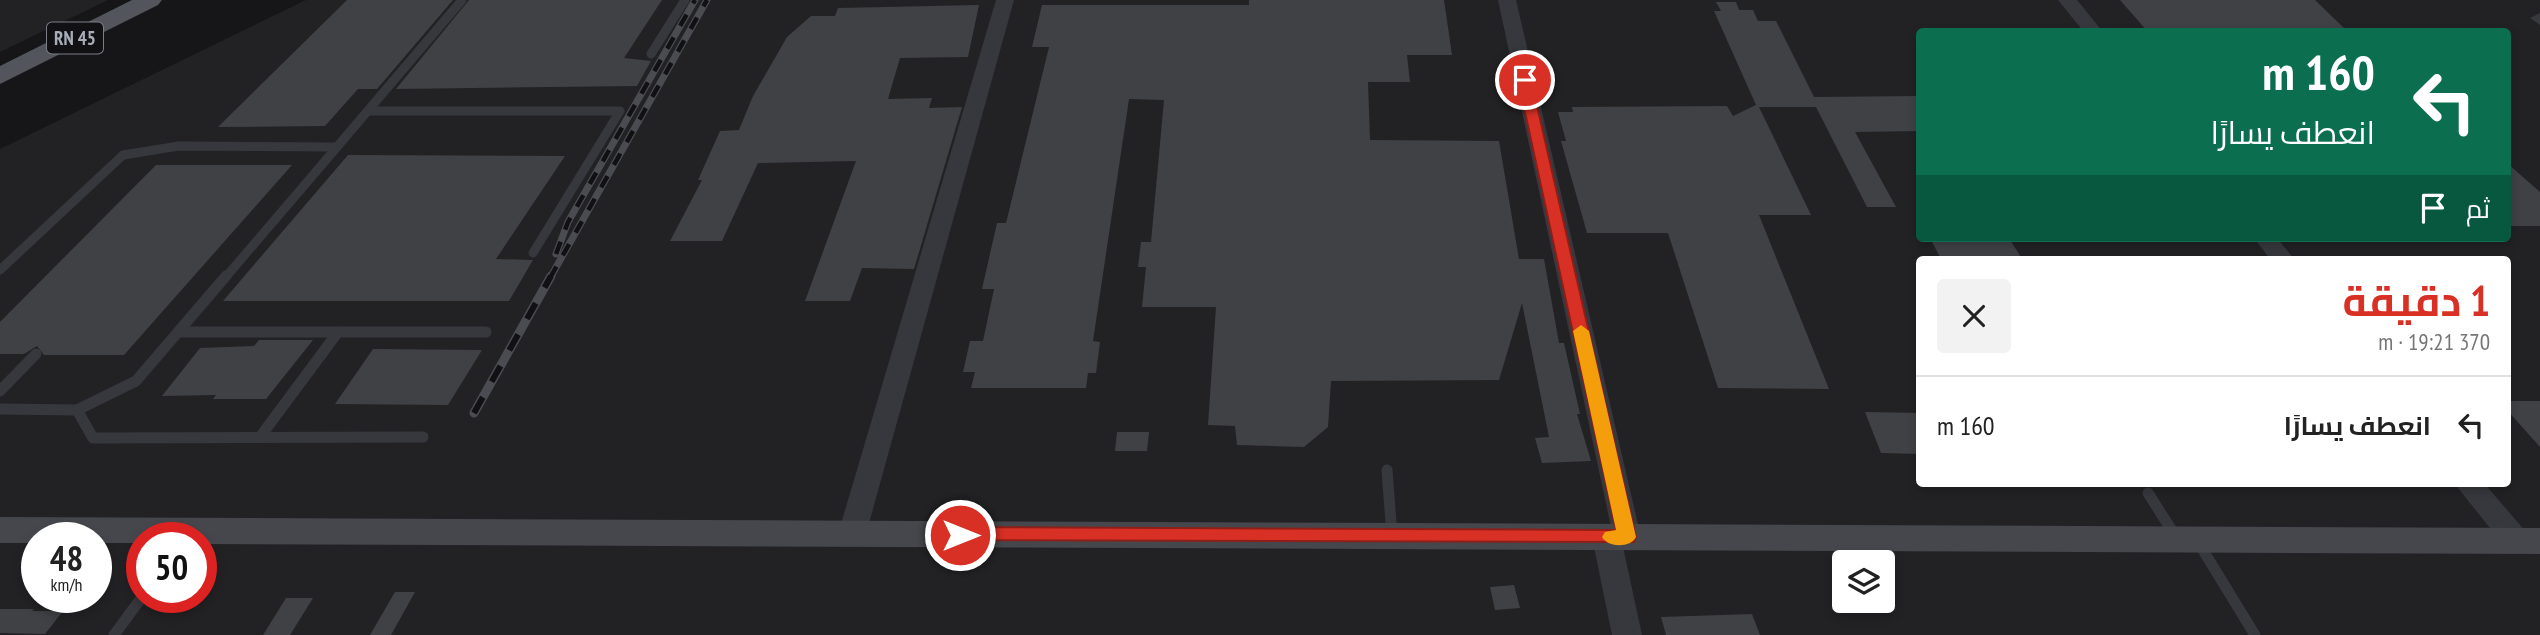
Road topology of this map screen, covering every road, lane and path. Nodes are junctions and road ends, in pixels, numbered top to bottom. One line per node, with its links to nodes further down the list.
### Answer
1 (121, 0): 10 (main road, RN 45)
2 (150, 0): 11 (main road, RN 45)
3 (462, 0): 12 (lane)
4 (685, 0): 9 (lane)
5 (1005, 0): 33 (street)
6 (1507, 0): 35 (street)
7 (2067, 0): 8 (street)
8 (2091, 28)
9 (651, 54)
10 (0, 60)
11 (0, 76)
12 (368, 111): 13 (lane); 15 (lane)
13 (337, 147): 17 (lane); 18 (lane)
14 (2268, 242): 16 (street)
15 (533, 253)
16 (2280, 256)
17 (0, 271)
18 (178, 332): 19 (lane); 24 (lane)
19 (338, 332): 20 (lane); 26 (lane)
20 (486, 332)
21 (36, 355): 22 (lane)
22 (0, 391)
23 (0, 410): 24 (lane)
24 (77, 410): 26 (lane)
25 (423, 437): 26 (lane)
26 (260, 438)
27 (1387, 470): 34 (lane)
28 (2472, 487): 37 (street)
29 (2148, 493): 36 (lane)
30 (0, 530): 31 (main road)
31 (126, 533)
32 (217, 534): 33 (main road)
33 (852, 534): 34 (main road)
34 (1392, 536): 35 (main road)
35 (1616, 537): 36 (main road); 40 (street)
36 (2187, 539): 37 (main road); 41 (lane)
37 (2528, 540)
38 (130, 613): 39 (lane)
39 (114, 635)
40 (1627, 635)
41 (2255, 635)

